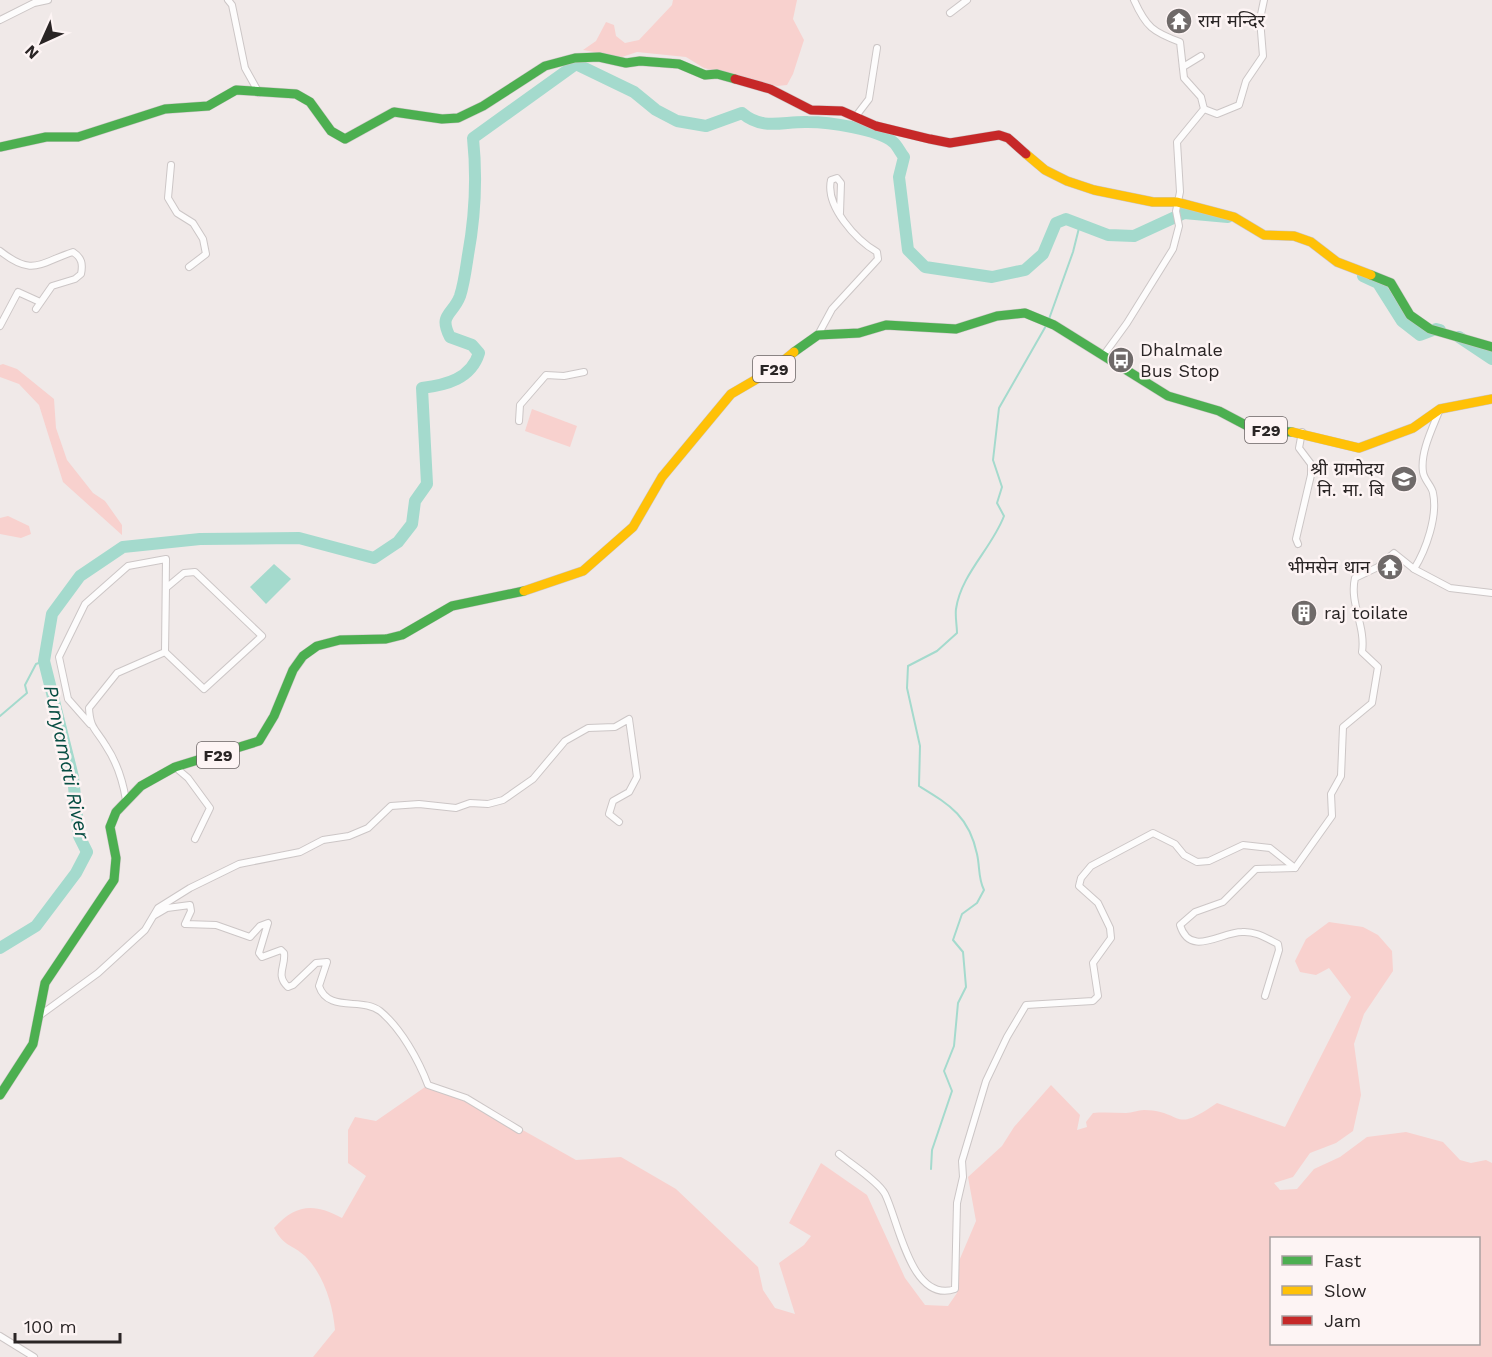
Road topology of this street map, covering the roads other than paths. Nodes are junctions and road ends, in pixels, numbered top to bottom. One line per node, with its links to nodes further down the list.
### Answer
1 (48, 0): 7 (street)
2 (228, 0): 11 (street)
3 (967, 0): 6 (street)
4 (1134, 0): 10 (street)
5 (1264, 0): 12 (street)
6 (950, 13)
7 (0, 20)
8 (877, 48): 13 (street)
9 (1202, 56): 10 (street)
10 (1183, 67): 12 (street)
11 (259, 93): 13 (main road); 14 (main road)
12 (1204, 109): 16 (street)
13 (856, 116): 16 (main road)
14 (0, 147)
15 (171, 165): 19 (street)
16 (1177, 206): 24 (main road); 25 (street)
17 (840, 213): 17 (street); 23 (street)
18 (0, 251): 20 (street)
19 (189, 267)
20 (40, 302): 21 (street); 22 (street)
21 (36, 309)
22 (0, 326)
23 (818, 335): 25 (main road, F29); 36 (main road, F29)
24 (1492, 347)
25 (1103, 356): 30 (main road, F29)
26 (584, 372): 29 (street)
27 (1492, 399): 28 (main road, F29)
28 (1440, 409): 30 (main road, F29); 32 (street)
29 (519, 421)
30 (1302, 432): 31 (street)
31 (1298, 544)
32 (1414, 569): 33 (street); 40 (street)
33 (1492, 593)
34 (165, 652): 34 (street); 35 (street); 35 (street)
35 (90, 724): 37 (street)
36 (175, 767): 37 (main road, F29); 39 (street)
37 (126, 800): 43 (main road, F29)
38 (619, 822): 41 (street)
39 (195, 839)
40 (1295, 868): 42 (street); 46 (street)
41 (155, 915): 43 (street); 45 (street)
42 (1265, 996)
43 (39, 1017): 44 (main road, F29)
44 (0, 1095)
45 (519, 1130)
46 (839, 1154)
47 (0, 1336): 48 (street)
48 (34, 1357)

